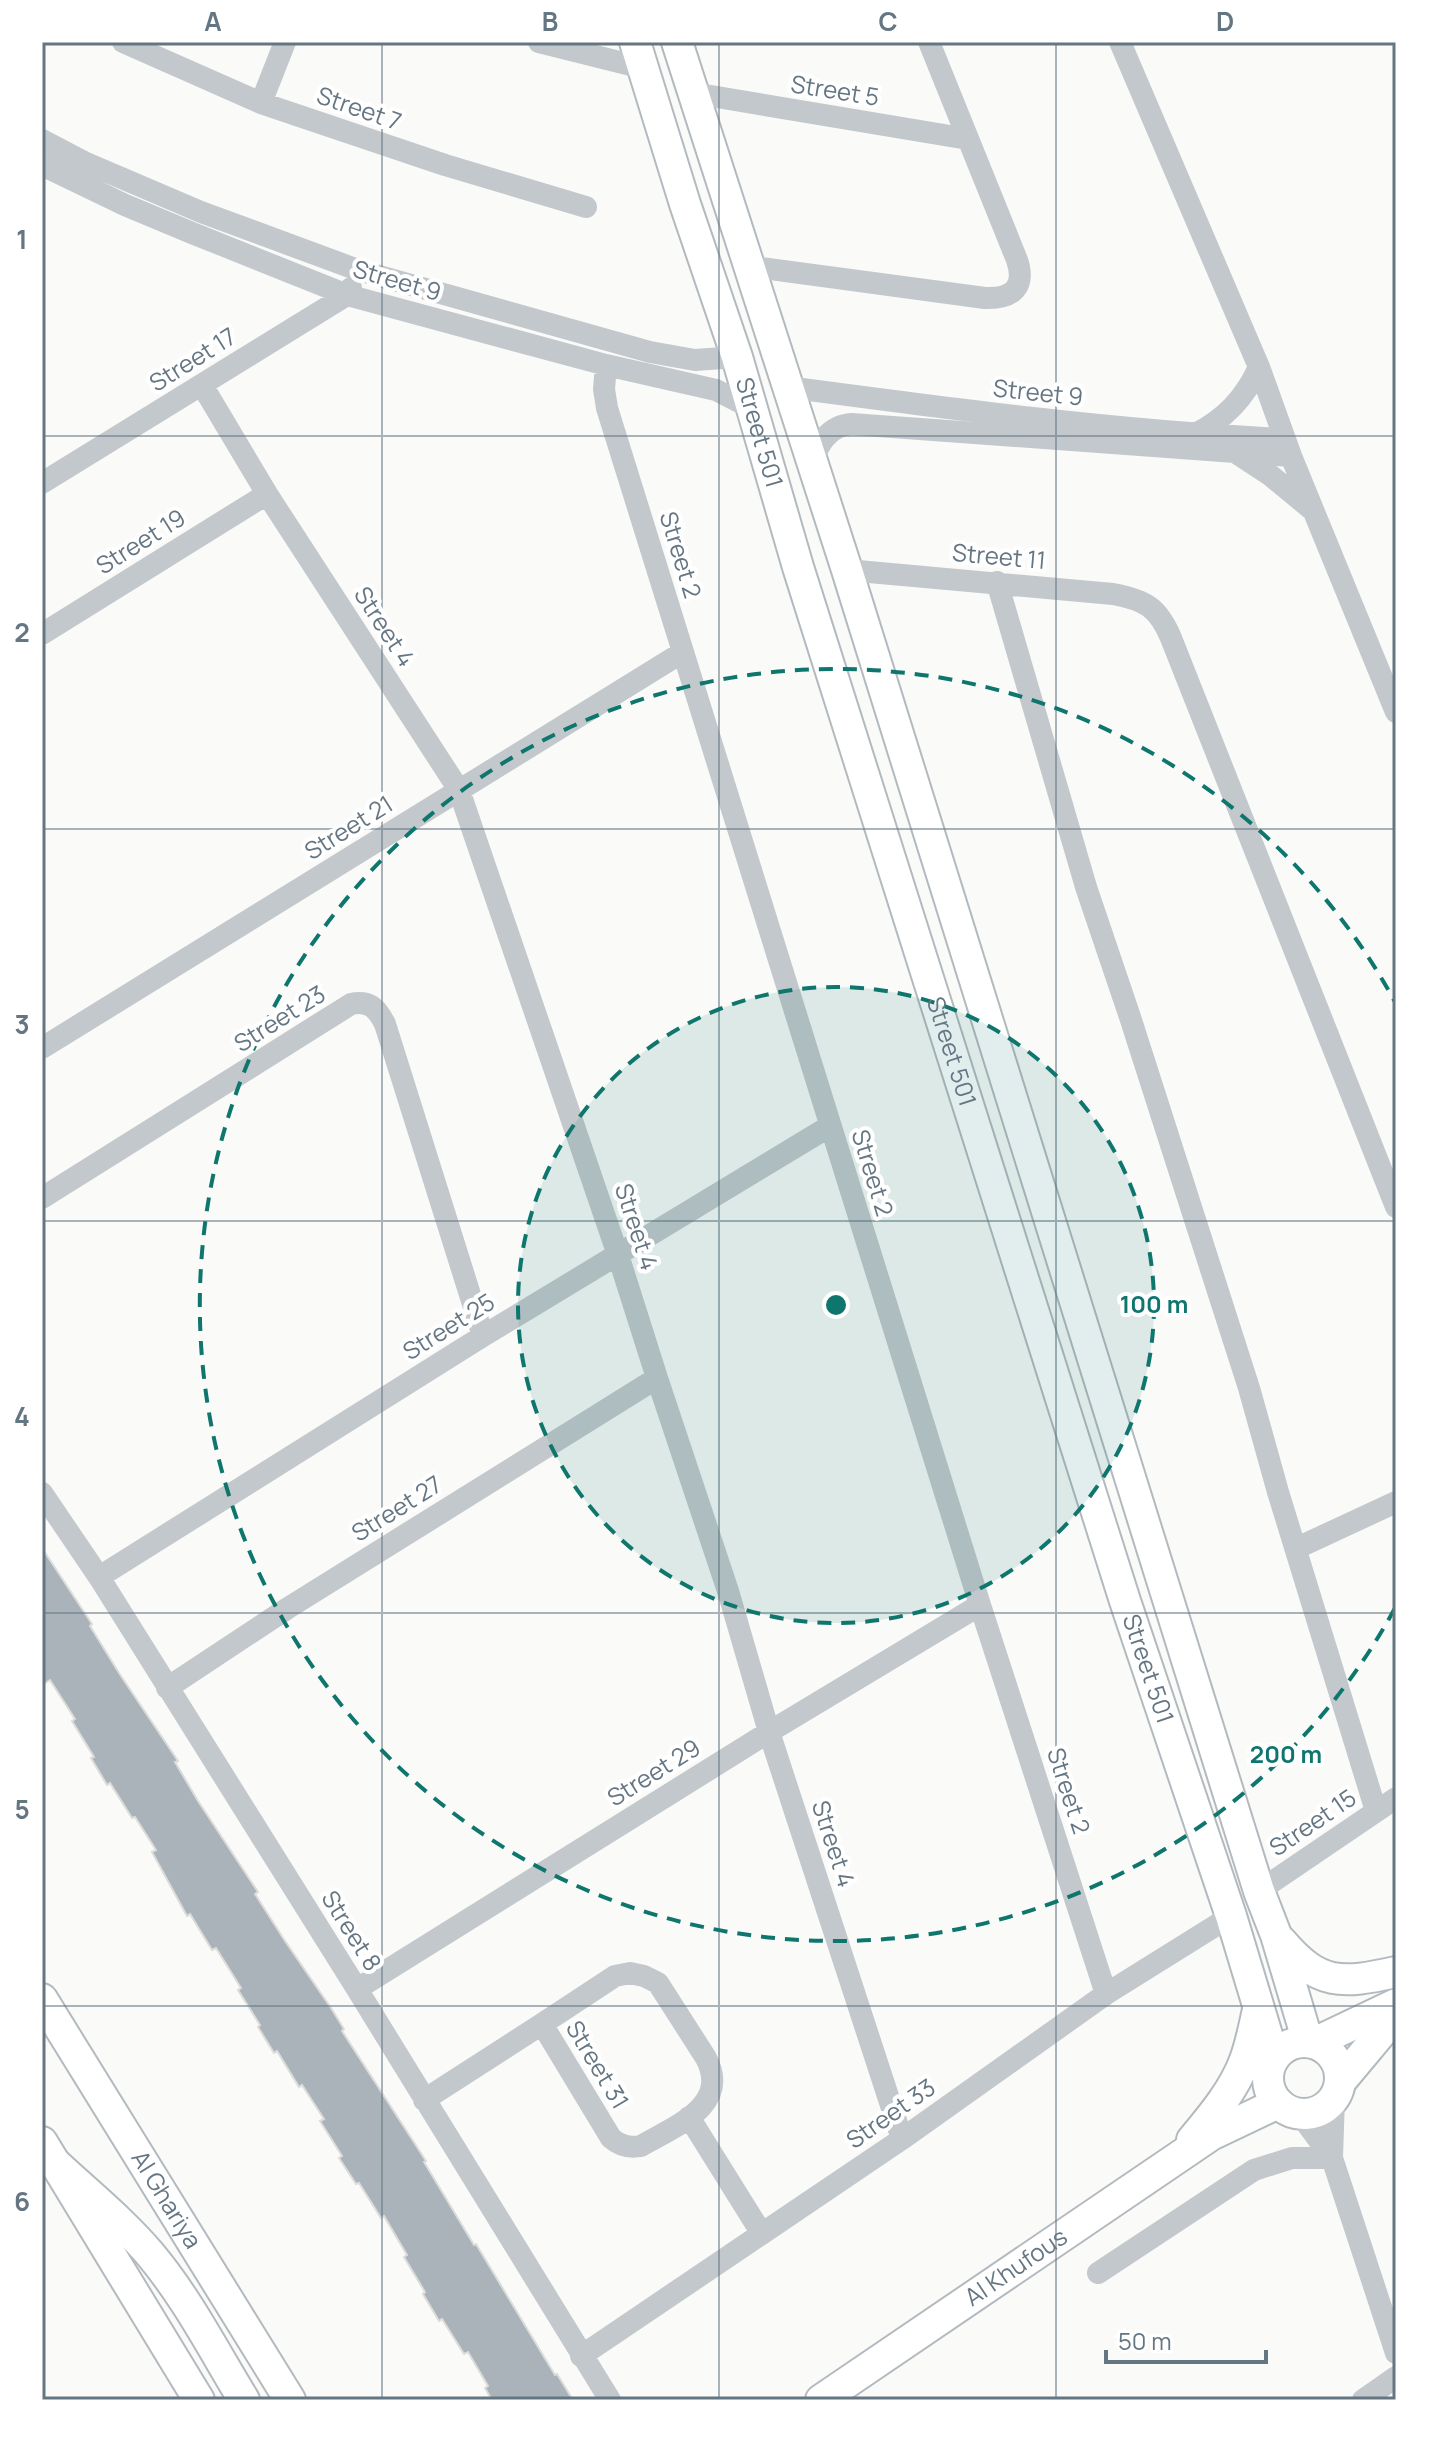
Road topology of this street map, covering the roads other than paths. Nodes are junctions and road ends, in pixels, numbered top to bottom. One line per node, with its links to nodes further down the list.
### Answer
1 (123, 42): 9 (street, Street 7)
2 (285, 42): 9 (street)
3 (539, 42): 7 (street)
4 (677, 42): 8 (street, Street 501)
5 (929, 42): 10 (street)
6 (1120, 42): 19 (street)
7 (639, 55): 17 (street, Street 501)
8 (693, 93): 10 (street, Street 5); 14 (street, Street 501)
9 (261, 103): 13 (street, Street 7)
10 (968, 139): 14 (street)
11 (42, 140): 15 (street, Street 9)
12 (42, 165): 16 (street, Street 9)
13 (586, 207)
14 (747, 266): 21 (street, Street 501)
15 (358, 270): 16 (street); 17 (street, Street 9)
16 (347, 295): 18 (street, Street 9); 20 (street, Street 17)
17 (737, 357): 22 (street, Street 501)
18 (606, 365): 22 (street, Street 9); 33 (street, Street 2)
19 (1259, 367): 23 (street); 24 (street)
20 (202, 385): 27 (street, Street 17); 28 (street, Street 4)
21 (787, 387): 23 (street, Street 9); 26 (street, Street 501)
22 (751, 408): 53 (street, Street 501)
23 (1193, 435): 24 (street, Street 9)
24 (1287, 448): 25 (street, Street 9); 29 (street)
25 (1237, 453): 26 (street, Street 9); 29 (street)
26 (812, 462): 30 (street, Street 501)
27 (42, 483)
28 (267, 494): 32 (street, Street 19); 35 (street, Street 4)
29 (1315, 513): 34 (street)
30 (847, 570): 31 (street, Street 11); 52 (street, Street 501)
31 (997, 582): 39 (street, Street 11); 45 (street)
32 (42, 634)
33 (683, 652): 35 (street, Street 21); 37 (street, Street 2)
34 (1396, 712)
35 (459, 790): 36 (street, Street 21); 40 (street, Street 4)
36 (42, 1048)
37 (830, 1126): 40 (street, Street 25); 47 (street, Street 2)
38 (42, 1198): 41 (street, Street 23)
39 (1396, 1207)
40 (618, 1255): 41 (street, Street 25); 42 (street, Street 4)
41 (483, 1336): 46 (street, Street 25)
42 (657, 1378): 48 (street, Street 27); 49 (street, Street 4)
43 (42, 1493): 46 (street, Street 8)
44 (1396, 1502): 45 (street)
45 (1297, 1548): 51 (street)
46 (99, 1577): 48 (street, Street 8)
47 (980, 1605): 49 (street, Street 29); 57 (street, Street 2)
48 (167, 1688): 56 (street, Street 8)
49 (769, 1732): 56 (street, Street 29); 70 (street, Street 4)
50 (1396, 1798): 51 (street, Street 15)
51 (1376, 1811): 52 (street, Street 15)
52 (1259, 1891): 54 (street, Street 501)
53 (1231, 1916): 57 (street, Street 33); 60 (street, Street 501)
54 (1276, 1935): 55 (street); 63 (street, Street 501)
55 (1396, 1972)
56 (357, 1989): 66 (street, Street 8)
57 (1106, 1994): 70 (street, Street 33)
58 (42, 1999): 81 (street, Al Ghariya)
59 (1396, 2004): 63 (street)
60 (1260, 2005): 64 (street, Street 501); 73 (street)
61 (1396, 2015): 65 (street)
62 (542, 2024): 66 (street, Street 31); 68 (street, Street 31); 68 (street, Street 31)
63 (1311, 2042): 64 (street); 65 (street)
64 (1271, 2065): 67 (street); 69 (street, Al Khufous)
65 (1337, 2090): 67 (street); 72 (street)
66 (424, 2100): 77 (street, Street 8)
67 (1288, 2108): 69 (street, Al Khufous); 72 (street)
68 (689, 2117): 74 (street)
69 (1211, 2135): 73 (street, Al Khufous)
70 (902, 2139): 74 (street, Street 33)
71 (49, 2153): 79 (street); 80 (street)
72 (1332, 2158): 75 (street); 76 (street)
73 (1174, 2160): 83 (street, Al Khufous)
74 (762, 2234): 77 (street, Street 33)
75 (1098, 2273)
76 (1396, 2353)
77 (581, 2356): 82 (street, Street 8)
78 (1396, 2377): 84 (street)
79 (199, 2400)
80 (244, 2400)
81 (290, 2400)
82 (610, 2400)
83 (821, 2400)
84 (1363, 2400)

